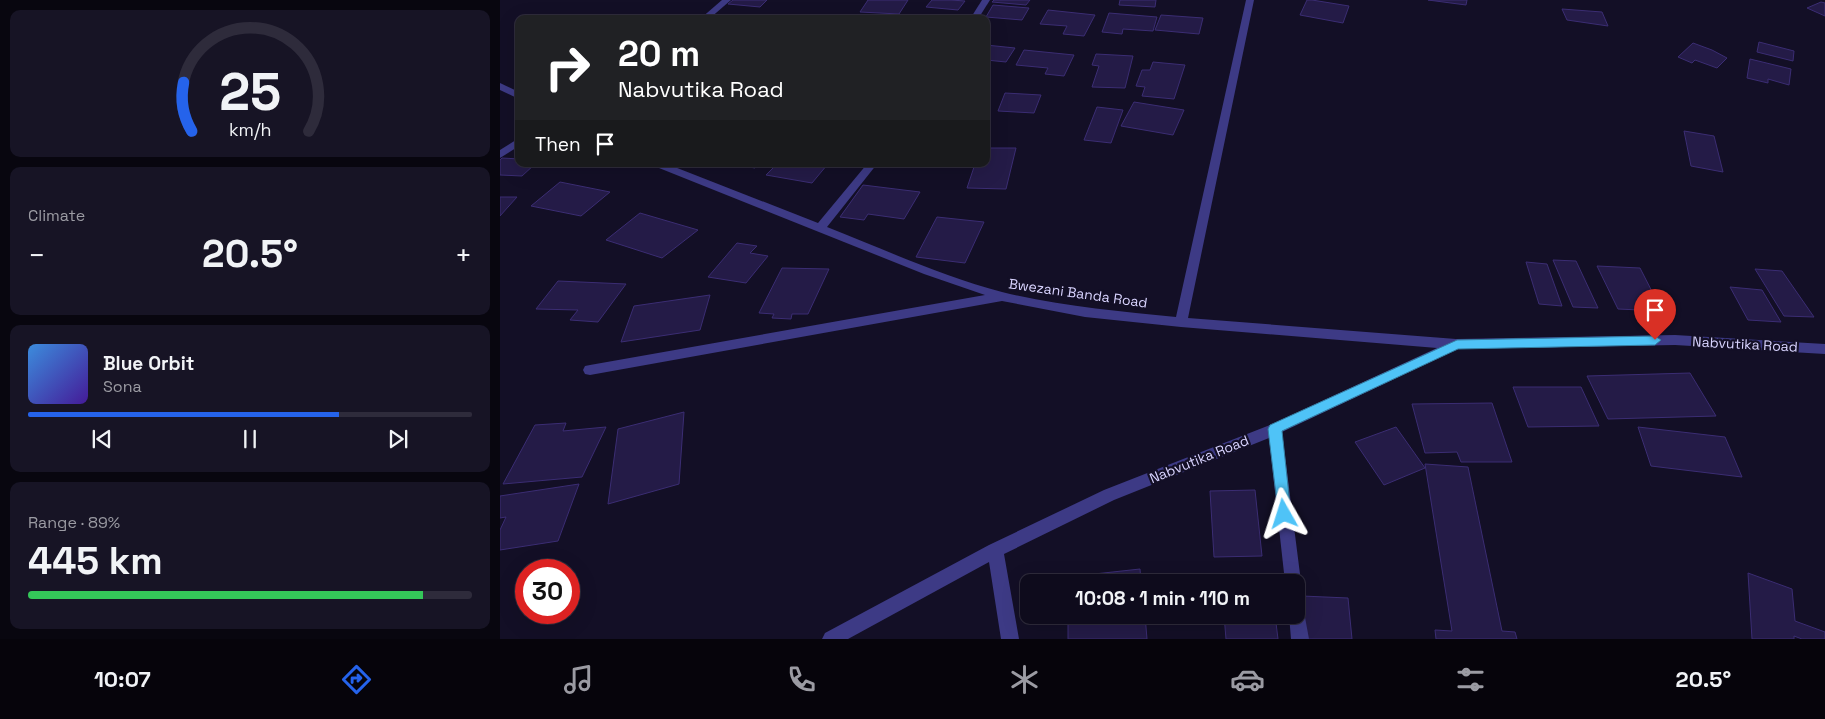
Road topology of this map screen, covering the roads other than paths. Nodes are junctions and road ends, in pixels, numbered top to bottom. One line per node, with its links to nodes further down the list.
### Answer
1 (727, 0): 4 (street)
2 (986, 0): 5 (street)
3 (1250, 0): 14 (street)
4 (709, 15)
5 (977, 15)
6 (500, 86): 7 (street)
7 (515, 94)
8 (515, 144): 9 (street)
9 (500, 155)
10 (666, 167): 12 (street, Bwezani Banda Road)
11 (870, 167): 12 (street)
12 (820, 228): 13 (street, Bwezani Banda Road)
13 (1001, 296): 14 (street, Bwezani Banda Road); 17 (street)
14 (1181, 322): 15 (street, Bwezani Banda Road)
15 (1457, 344): 16 (street, Nabvutika Road); 18 (street, Nabvutika Road)
16 (1825, 349)
17 (590, 370)
18 (1275, 429): 19 (street, Nabvutika Road); 20 (street)
19 (995, 550): 22 (street, Nabvutika Road); 23 (street)
20 (1292, 574)
21 (1298, 624): 24 (street)
22 (831, 639)
23 (1010, 639)
24 (1300, 639)

